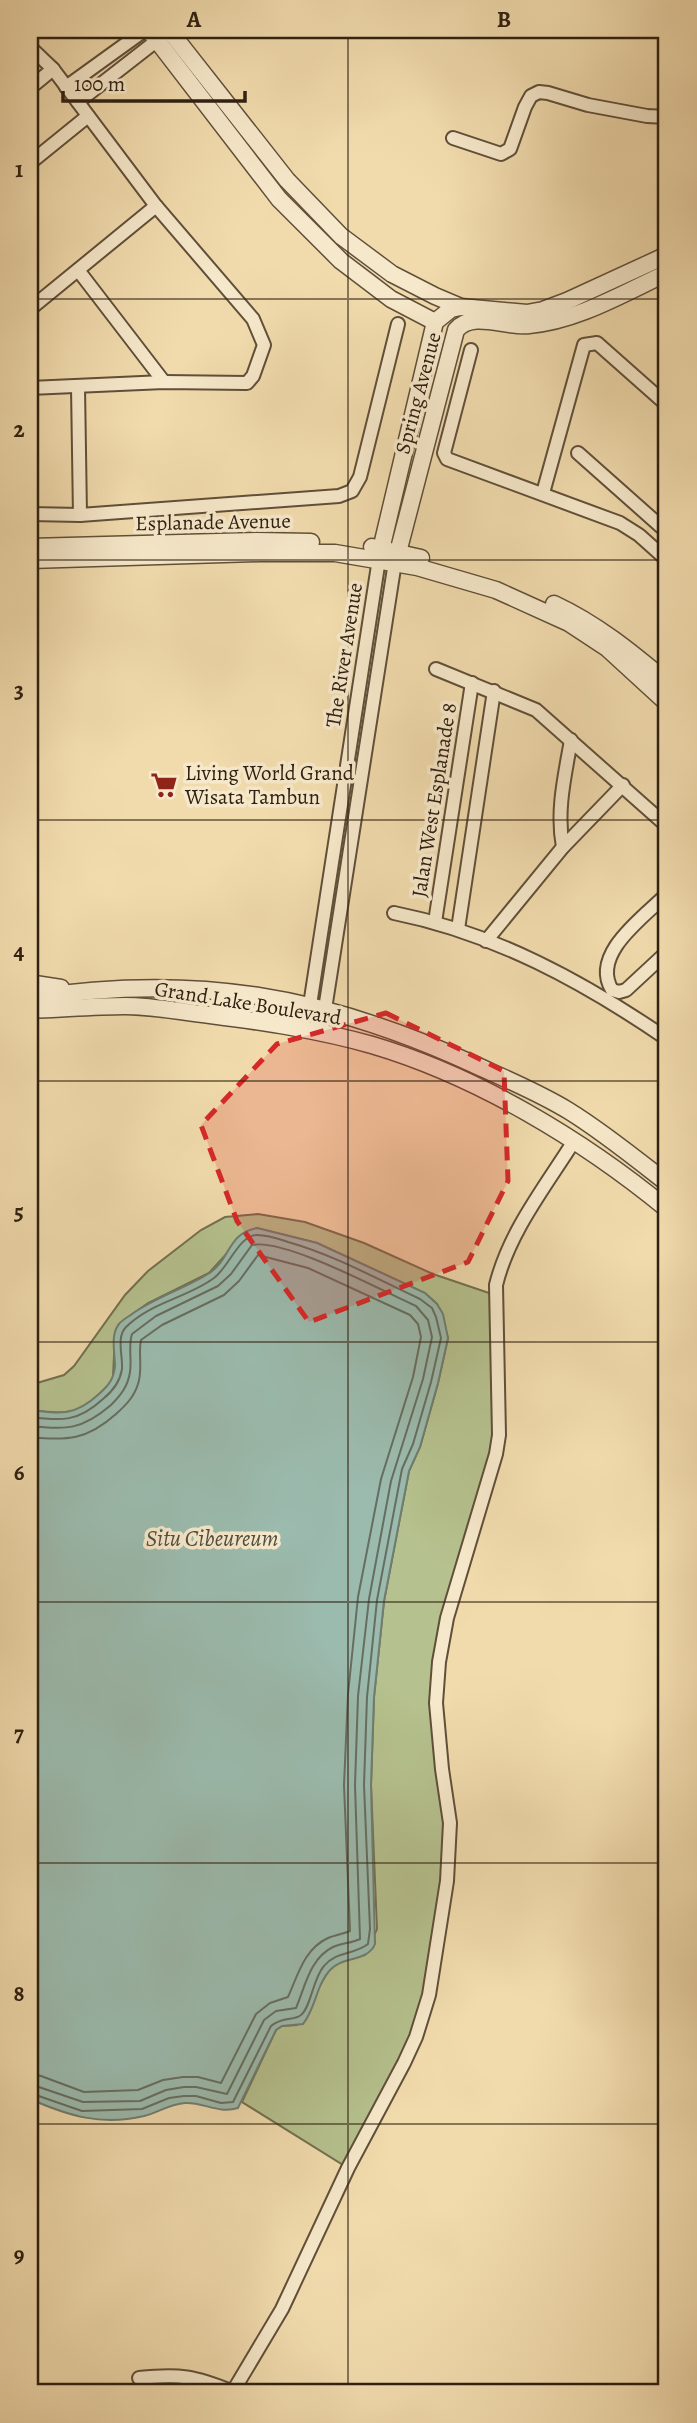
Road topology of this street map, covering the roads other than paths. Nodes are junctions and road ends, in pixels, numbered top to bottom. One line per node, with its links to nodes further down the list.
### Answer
1 (170, 30): 2 (street); 16 (street)
2 (150, 33): 5 (street); 7 (street); 18 (street)
3 (30, 47): 4 (street)
4 (53, 69): 5 (street); 6 (street)
5 (66, 87): 7 (street)
6 (30, 88)
7 (78, 102): 8 (street)
8 (89, 116): 11 (street); 12 (street)
9 (667, 117): 10 (street)
10 (453, 138)
11 (30, 163)
12 (156, 206): 14 (street); 21 (street)
13 (667, 256): 16 (street)
14 (78, 270): 17 (street); 21 (street)
15 (667, 273): 32 (street, Spring Avenue)
16 (461, 307): 18 (street)
17 (30, 309)
18 (435, 322): 31 (street, Spring Avenue)
19 (398, 324): 28 (street)
20 (471, 350): 26 (street)
21 (164, 382): 22 (street)
22 (78, 387): 23 (street); 28 (street)
23 (30, 388)
24 (667, 405): 26 (street)
25 (578, 453): 29 (street)
26 (543, 493): 34 (street)
27 (30, 514): 28 (street)
28 (80, 514)
29 (667, 532)
30 (30, 547): 31 (street, Esplanade Avenue)
31 (370, 552): 32 (street, Esplanade Avenue); 33 (street, Esplanade Avenue); 53 (street, The River Avenue)
32 (396, 557): 36 (street); 39 (street); 53 (street, The River Avenue)
33 (30, 560)
34 (667, 560)
35 (436, 669): 37 (street)
36 (667, 682)
37 (472, 683): 38 (street); 46 (street, Jalan West Esplanade 8)
38 (494, 691): 40 (street); 47 (street)
39 (667, 703)
40 (571, 740): 41 (street); 43 (street)
41 (623, 785): 42 (street); 43 (street)
42 (667, 826)
43 (563, 847): 48 (street)
44 (667, 894): 49 (street)
45 (394, 913): 46 (street)
46 (435, 922): 47 (street)
47 (458, 929): 48 (street)
48 (486, 941): 55 (street)
49 (667, 953)
50 (30, 981): 51 (street)
51 (78, 990): 52 (street, Grand Lake Boulevard); 53 (street, Grand Lake Boulevard)
52 (30, 998)
53 (318, 1007): 57 (street, Grand Lake Boulevard)
54 (30, 1010): 56 (street, Grand Lake Boulevard)
55 (667, 1039)
56 (574, 1141): 58 (street, Grand Lake Boulevard); 60 (street)
57 (667, 1183)
58 (667, 1209)
59 (139, 2378): 60 (street)
60 (232, 2393)

